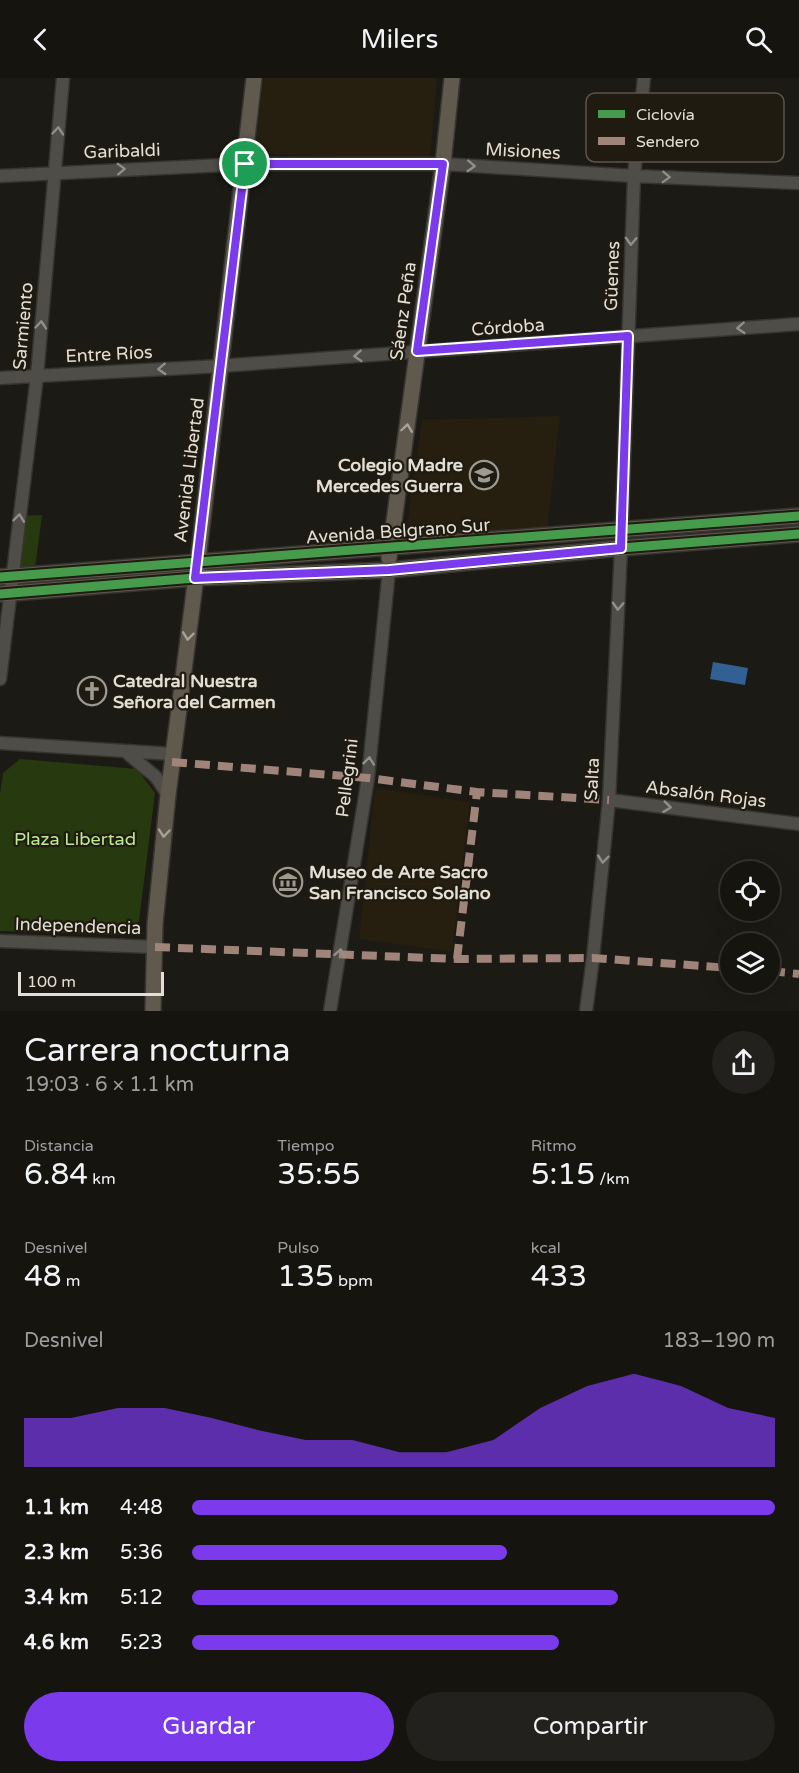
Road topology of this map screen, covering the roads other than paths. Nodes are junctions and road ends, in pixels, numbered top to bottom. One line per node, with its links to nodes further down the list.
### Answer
1 (63, 78): 9 (street, Sarmiento, one-way to 1)
2 (254, 78): 7 (main road, Avenida Libertad)
3 (452, 78): 8 (main road, Sáenz Peña)
4 (644, 78): 5 (street, Güemes)
5 (642, 93)
6 (635, 162): 11 (street, Güemes)
7 (245, 164): 8 (street, Misiones); 9 (street, Garibaldi, one-way to 7); 16 (main road, Avenida Libertad)
8 (443, 164): 11 (street, Misiones, one-way to 11); 15 (main road, Sáenz Peña)
9 (55, 171): 10 (street, Garibaldi); 17 (street, Sarmiento, one-way to 9)
10 (0, 176)
11 (634, 176): 12 (street, Misiones, one-way to 12); 14 (street, Güemes, one-way to 14)
12 (799, 183)
13 (799, 324): 14 (street, Córdoba, one-way to 14)
14 (628, 336): 15 (street, Córdoba); 20 (street, Güemes)
15 (417, 351): 16 (street, Córdoba, one-way to 16); 22 (main road, Sáenz Peña, one-way to 15)
16 (220, 366): 17 (street, Entre Ríos, one-way to 17); 24 (main road, Avenida Libertad)
17 (37, 376): 18 (street, Entre Ríos); 26 (street, Sarmiento, one-way to 17)
18 (0, 378)
19 (799, 516): 20 (main road, Avenida Belgrano Sur)
20 (621, 531): 22 (main road, Avenida Belgrano Sur); 23 (street, Güemes)
21 (799, 534): 23 (main road, Avenida Belgrano Sur)
22 (390, 548): 24 (main road, Avenida Belgrano Sur); 25 (main road, Pellegrini)
23 (621, 548): 25 (main road, Avenida Belgrano Sur); 34 (street, Salta, one-way to 34)
24 (198, 561): 26 (main road, Avenida Belgrano Sur); 27 (main road, Avenida Libertad)
25 (389, 570): 27 (main road, Avenida Belgrano Sur); 39 (street, Pellegrini, one-way to 25)
26 (5, 577): 28 (street, Sarmiento)
27 (195, 578): 28 (main road, Avenida Belgrano Sur); 32 (main road, Avenida Libertad, one-way to 32)
28 (5, 593): 29 (street, Sarmiento)
29 (0, 679)
30 (0, 743): 31 (street)
31 (126, 752): 32 (street); 33 (street)
32 (173, 754): 33 (main road, Avenida Libertad)
33 (168, 795): 37 (main road, Avenida Libertad, one-way to 37)
34 (609, 800): 35 (street, Absalón Rojas, one-way to 35); 40 (street, Salta, one-way to 40)
35 (799, 824)
36 (0, 941): 37 (street, Independencia)
37 (155, 947): 38 (main road, Avenida Libertad)
38 (153, 1011)
39 (330, 1011)
40 (586, 1011)

